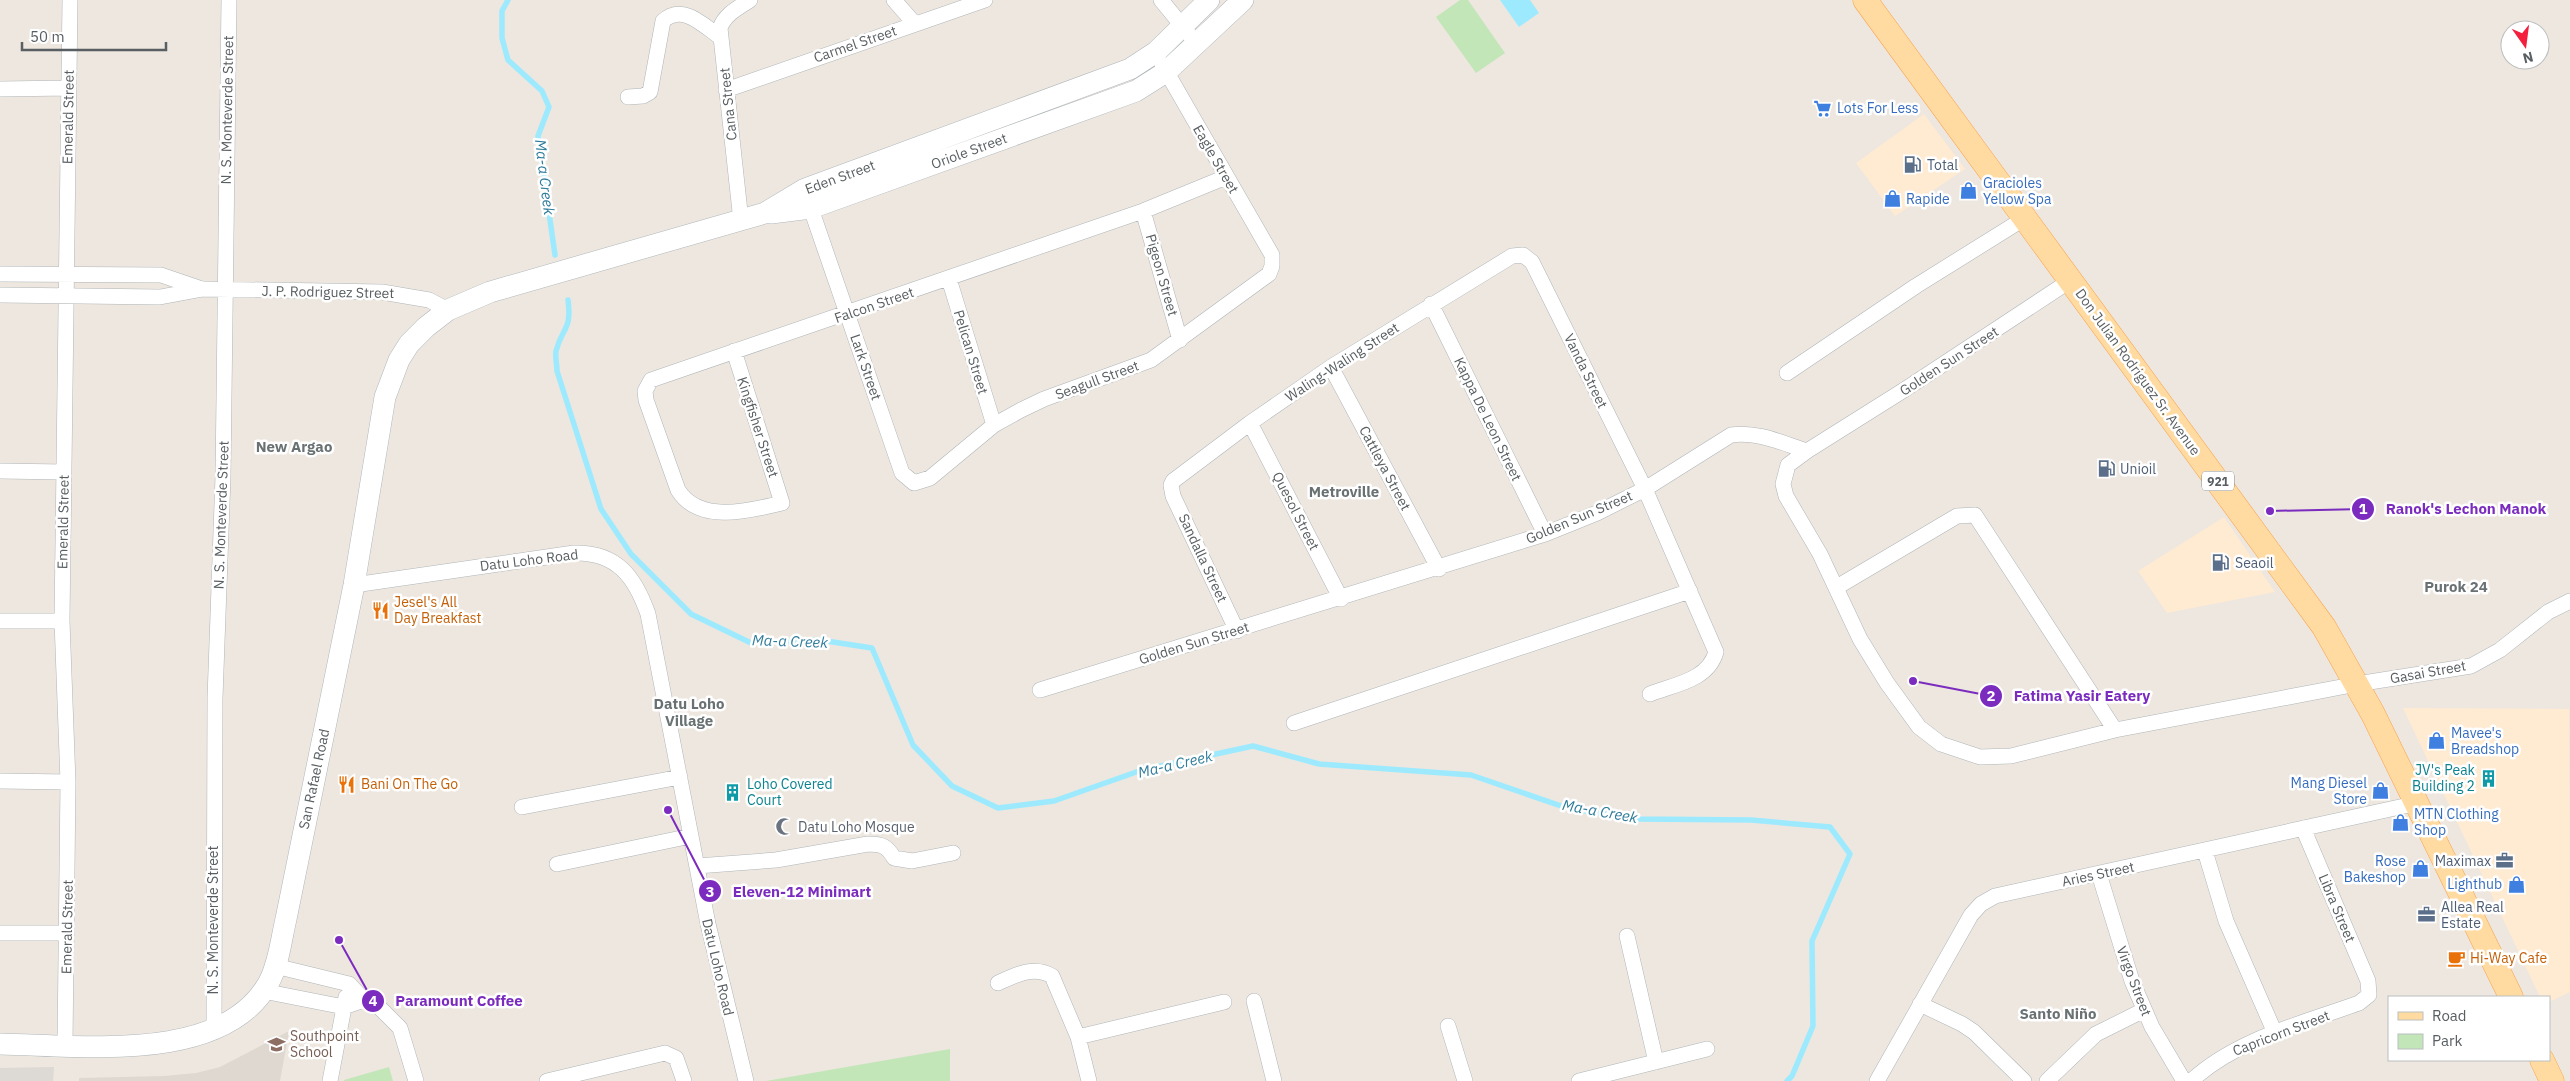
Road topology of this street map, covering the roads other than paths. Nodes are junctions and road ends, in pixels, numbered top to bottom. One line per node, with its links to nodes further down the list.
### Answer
1 (70, 0): 16 (street, Emerald Street)
2 (229, 0): 32 (street, N. S. Monteverde Street)
3 (750, 0): 12 (street, Cana Street)
4 (894, 0): 10 (street)
5 (985, 0): 10 (street, Carmel Street)
6 (1161, 0): 11 (street)
7 (1209, 0): 11 (main road, Eden Street)
8 (1243, 0): 13 (main road)
9 (1865, 0): 23 (main road, Don Julian Rodriguez Sr. Avenue / 921)
10 (914, 23): 18 (street, Carmel Street)
11 (1183, 27): 13 (street); 14 (main road, Eden Street)
12 (720, 37): 18 (street, Cana Street); 19 (street)
13 (1197, 44): 15 (main road)
14 (1156, 52): 15 (street, Eagle Street); 21 (main road, Eden Street)
15 (1166, 72): 20 (street, Eagle Street); 21 (main road, Oriole Street)
16 (69, 88): 17 (street); 28 (street, Emerald Street)
17 (0, 89)
18 (726, 90): 24 (street, Cana Street)
19 (628, 97)
20 (1226, 177): 22 (street, Falcon Street); 26 (street, Eagle Street)
21 (808, 199): 24 (main road, Eden Street); 37 (street, Lark Street)
22 (1143, 210): 29 (street, Falcon Street); 38 (street, Pigeon Street)
23 (2025, 218): 30 (main road, Don Julian Rodriguez Sr. Avenue / 921); 41 (street)
24 (741, 221): 36 (main road, Eden Street)
25 (1523, 255): 35 (street, Waling-Waling Street); 49 (street, Vanda Street)
26 (1272, 266): 38 (street, Seagull Street)
27 (0, 274): 28 (street, J. P. Rodriguez Street)
28 (66, 274): 31 (street, J. P. Rodriguez Street); 34 (street, Emerald Street)
29 (948, 279): 37 (street, Falcon Street); 43 (street, Pelican Street)
30 (2071, 280): 44 (street, Golden Sun Street); 61 (main road, Don Julian Rodriguez Sr. Avenue / 921)
31 (204, 289): 32 (street, J. P. Rodriguez Street); 34 (street, J. P. Rodriguez Street)
32 (225, 290): 36 (street, J. P. Rodriguez Street); 94 (street, N. S. Monteverde Street)
33 (0, 295): 34 (street, J. P. Rodriguez Street)
34 (66, 296): 46 (street, Emerald Street)
35 (1431, 304): 40 (street, Waling-Waling Street); 51 (street, Kappa De Leon Street)
36 (448, 310): 53 (main road, San Rafael Road)
37 (848, 314): 39 (street, Falcon Street); 47 (street, Lark Street)
38 (1180, 340): 43 (street, Seagull Street)
39 (734, 351): 50 (street, Falcon Street); 50 (street, Kingfisher Street)
40 (1332, 367): 42 (street, Waling-Waling Street); 52 (street, Cattleya Street)
41 (1787, 373)
42 (1250, 423): 48 (street, Waling-Waling Street); 56 (street, Quesol Street)
43 (994, 425): 47 (street, Seagull Street)
44 (1807, 451): 49 (street, Golden Sun Street); 54 (street, Gasai Street)
45 (0, 471): 46 (street)
46 (64, 472): 59 (street, Emerald Street)
47 (914, 482)
48 (1171, 486): 60 (street, Sandalla Street)
49 (1645, 489): 51 (street, Golden Sun Street); 55 (street, Vanda Street)
50 (693, 506)
51 (1545, 534): 52 (street, Golden Sun Street)
52 (1439, 569): 56 (street, Golden Sun Street)
53 (354, 585): 66 (street, Datu Loho Road); 81 (main road, San Rafael Road)
54 (1837, 587): 65 (street, Gasai Street); 65 (street)
55 (1690, 591): 63 (street, Vanda Street); 64 (street)
56 (1341, 599): 60 (street, Golden Sun Street)
57 (2570, 601): 61 (street, Gasai Street)
58 (0, 621): 59 (street)
59 (62, 621): 68 (street, Emerald Street)
60 (1236, 631): 62 (street, Golden Sun Street)
61 (2357, 684): 65 (street, Gasai Street); 69 (main road, Don Julian Rodriguez Sr. Avenue / 921)
62 (1040, 690)
63 (1650, 694)
64 (1294, 723)
65 (2115, 730)
66 (680, 777): 70 (street); 72 (street, Datu Loho Road)
67 (0, 781): 68 (street)
68 (68, 782): 79 (street, Emerald Street)
69 (2418, 803): 71 (street, Aries Street); 86 (main road, Don Julian Rodriguez Sr. Avenue / 921)
70 (522, 807)
71 (2303, 828): 73 (street, Aries Street); 84 (street, Libra Street)
72 (691, 836): 75 (street); 76 (street, Datu Loho Road)
73 (2205, 851): 77 (street, Aries Street); 95 (street)
74 (953, 853): 76 (street)
75 (558, 864)
76 (697, 866): 106 (street, Datu Loho Road)
77 (2099, 874): 90 (street, Aries Street); 92 (street, Virgo Street)
78 (0, 932): 79 (street)
79 (67, 933): 98 (street, Emerald Street)
80 (1627, 936): 101 (street)
81 (275, 966): 83 (street); 85 (main road, San Rafael Road)
82 (998, 983): 96 (street)
83 (349, 984): 87 (street); 91 (street)
84 (2370, 989): 95 (street, Capricorn Street)
85 (263, 991): 91 (street); 94 (main road, San Rafael Road)
86 (2512, 996)
87 (364, 1000): 91 (street); 103 (street)
88 (1254, 1001): 108 (street)
89 (1224, 1002): 96 (street)
90 (1920, 1004): 111 (street, Aries Street); 112 (street)
91 (344, 1007): 102 (street)
92 (2144, 1010): 113 (street); 114 (street, Virgo Street)
93 (1448, 1026): 109 (street)
94 (214, 1031): 98 (main road, San Rafael Road)
95 (2275, 1033): 115 (street, Capricorn Street)
96 (1078, 1037): 107 (street)
97 (0, 1044): 98 (main road, San Rafael Road)
98 (65, 1045)
99 (1706, 1049): 101 (street)
100 (2542, 1061): 116 (main road)
101 (1656, 1062): 110 (street)
102 (330, 1081)
103 (416, 1081)
104 (547, 1081): 105 (street)
105 (684, 1081)
106 (746, 1081)
107 (1089, 1081)
108 (1274, 1081)
109 (1464, 1081)
110 (1579, 1081)
111 (1877, 1081)
112 (2024, 1081)
113 (2047, 1081)
114 (2184, 1081)
115 (2191, 1081)
116 (2552, 1081)

